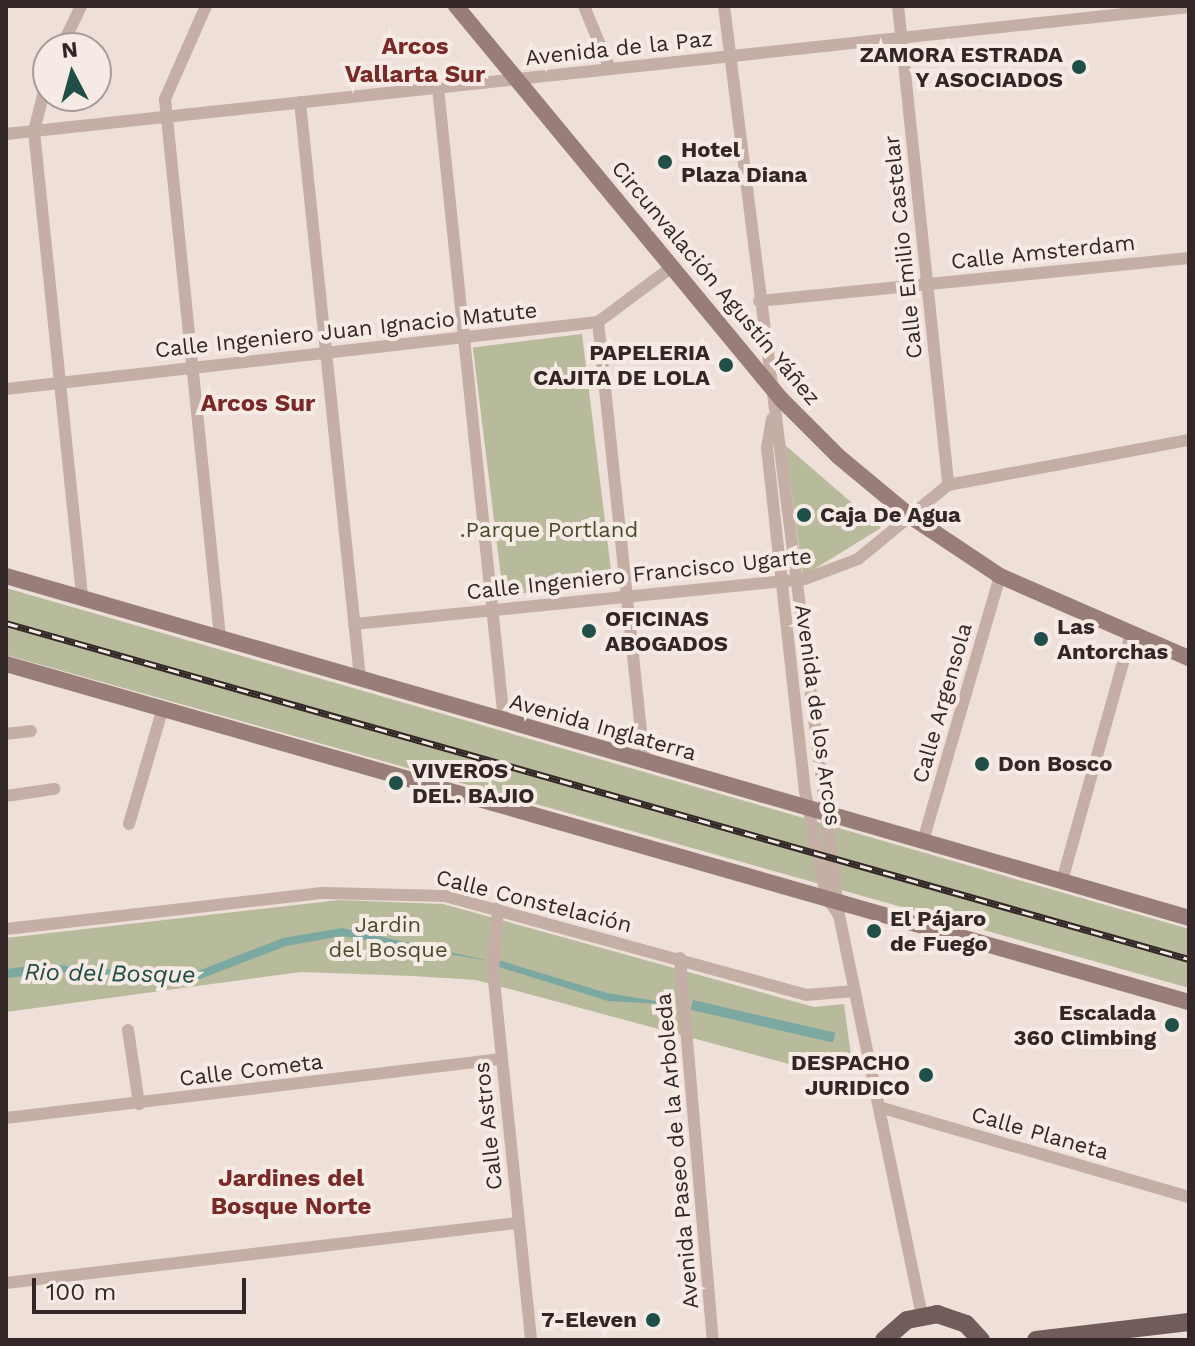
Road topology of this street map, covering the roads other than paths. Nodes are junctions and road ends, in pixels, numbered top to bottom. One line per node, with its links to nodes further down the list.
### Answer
1 (81, 6): 8 (street)
2 (206, 6): 16 (street)
3 (456, 6): 12 (street, Circunvalación Agustín Yáñez)
4 (584, 6): 11 (street)
5 (724, 6): 10 (street, Avenida de los Arcos)
6 (898, 6): 9 (street, Calle Emilio Castelar)
7 (1189, 7): 9 (street, Avenida de la Paz)
8 (69, 32)
9 (901, 36): 10 (street, Avenida de la Paz); 21 (street, Calle Emilio Castelar)
10 (731, 55): 11 (street, Avenida de la Paz); 22 (street, Avenida de los Arcos)
11 (610, 69): 12 (street, Avenida de la Paz)
12 (517, 79): 13 (street, Avenida de la Paz); 20 (street, Circunvalación Agustín Yáñez)
13 (438, 88): 14 (street, Avenida de la Paz); 24 (street)
14 (300, 102): 16 (street, Avenida de la Paz); 25 (street)
15 (39, 112): 17 (street)
16 (168, 116): 17 (street, Avenida de la Paz); 26 (street)
17 (34, 131): 18 (street, Avenida de la Paz); 27 (street)
18 (6, 134)
19 (1189, 258): 21 (street, Calle Amsterdam)
20 (673, 266): 23 (street); 28 (street, Circunvalación Agustín Yáñez)
21 (927, 284): 22 (street, Calle Amsterdam); 32 (street, Calle Emilio Castelar)
22 (759, 301): 28 (street, Avenida de los Arcos)
23 (598, 322): 24 (street, Calle Ingeniero Juan Ignacio Matute); 39 (street)
24 (462, 337): 25 (street, Calle Ingeniero Juan Ignacio Matute); 40 (street)
25 (326, 353): 26 (street, Calle Ingeniero Juan Ignacio Matute); 41 (street)
26 (196, 368): 27 (street, Calle Ingeniero Juan Ignacio Matute); 42 (street)
27 (58, 383): 29 (street, Calle Ingeniero Juan Ignacio Matute); 38 (street)
28 (767, 383): 30 (street, Avenida de los Arcos); 33 (street, Circunvalación Agustín Yáñez)
29 (6, 389)
30 (772, 419): 36 (street, Avenida de los Arcos); 37 (street, Avenida de los Arcos)
31 (1189, 440): 32 (street)
32 (948, 485): 33 (street, Calle Ingeniero Francisco Ugarte)
33 (910, 516): 35 (street, Circunvalación Agustín Yáñez); 36 (street, Calle Ingeniero Francisco Ugarte)
34 (6, 576): 38 (street, Avenida Inglaterra)
35 (1000, 576): 43 (street, Circunvalación Agustín Yáñez); 57 (street, Calle Argensola)
36 (800, 580): 37 (street, Calle Ingeniero Francisco Ugarte); 55 (street, Avenida de los Arcos)
37 (781, 582): 39 (street, Calle Ingeniero Francisco Ugarte); 54 (street, Avenida de los Arcos)
38 (82, 596): 42 (street, Avenida Inglaterra)
39 (626, 597): 40 (street, Calle Ingeniero Francisco Ugarte); 51 (street)
40 (492, 611): 41 (street, Calle Ingeniero Francisco Ugarte); 48 (street)
41 (354, 624): 46 (street)
42 (220, 637): 46 (street, Avenida Inglaterra)
43 (1130, 638): 44 (street, Circunvalación Agustín Yáñez); 58 (street)
44 (1189, 658)
45 (6, 664): 47 (street)
46 (360, 678): 48 (street, Avenida Inglaterra)
47 (163, 708): 56 (street); 59 (street)
48 (504, 721): 51 (street, Avenida Inglaterra)
49 (31, 731): 50 (street)
50 (6, 734)
51 (644, 762): 54 (street, Avenida Inglaterra)
52 (54, 789): 53 (street)
53 (6, 796)
54 (809, 808): 55 (street, Avenida Inglaterra); 59 (street, Avenida de los Arcos)
55 (829, 813): 57 (street, Avenida Inglaterra); 59 (street, Avenida de los Arcos)
56 (129, 824)
57 (923, 841): 58 (street, Avenida Inglaterra)
58 (1062, 881): 61 (street, Avenida Inglaterra)
59 (836, 904): 64 (street, Avenida de los Arcos); 65 (street)
60 (498, 908): 62 (street, Calle Constelación); 63 (street, Calle Constelación); 67 (street, Calle Astros)
61 (1189, 918)
62 (6, 929)
63 (680, 958): 64 (street, Calle Constelación); 77 (street, Avenida Paseo de la Arboleda)
64 (855, 991): 69 (street, Avenida de los Arcos)
65 (1189, 1002)
66 (128, 1030): 68 (street)
67 (501, 1059): 68 (street, Calle Cometa); 72 (street, Calle Astros)
68 (139, 1104): 70 (street, Calle Cometa)
69 (879, 1107): 71 (street, Calle Planeta); 74 (street, Avenida de los Arcos)
70 (6, 1118)
71 (1189, 1197)
72 (517, 1223): 73 (street); 76 (street, Calle Astros)
73 (6, 1283)
74 (922, 1315): 78 (main road); 79 (main road)
75 (1189, 1322): 80 (main road)
76 (531, 1340)
77 (713, 1340)
78 (884, 1340)
79 (981, 1340)
80 (1036, 1340)

